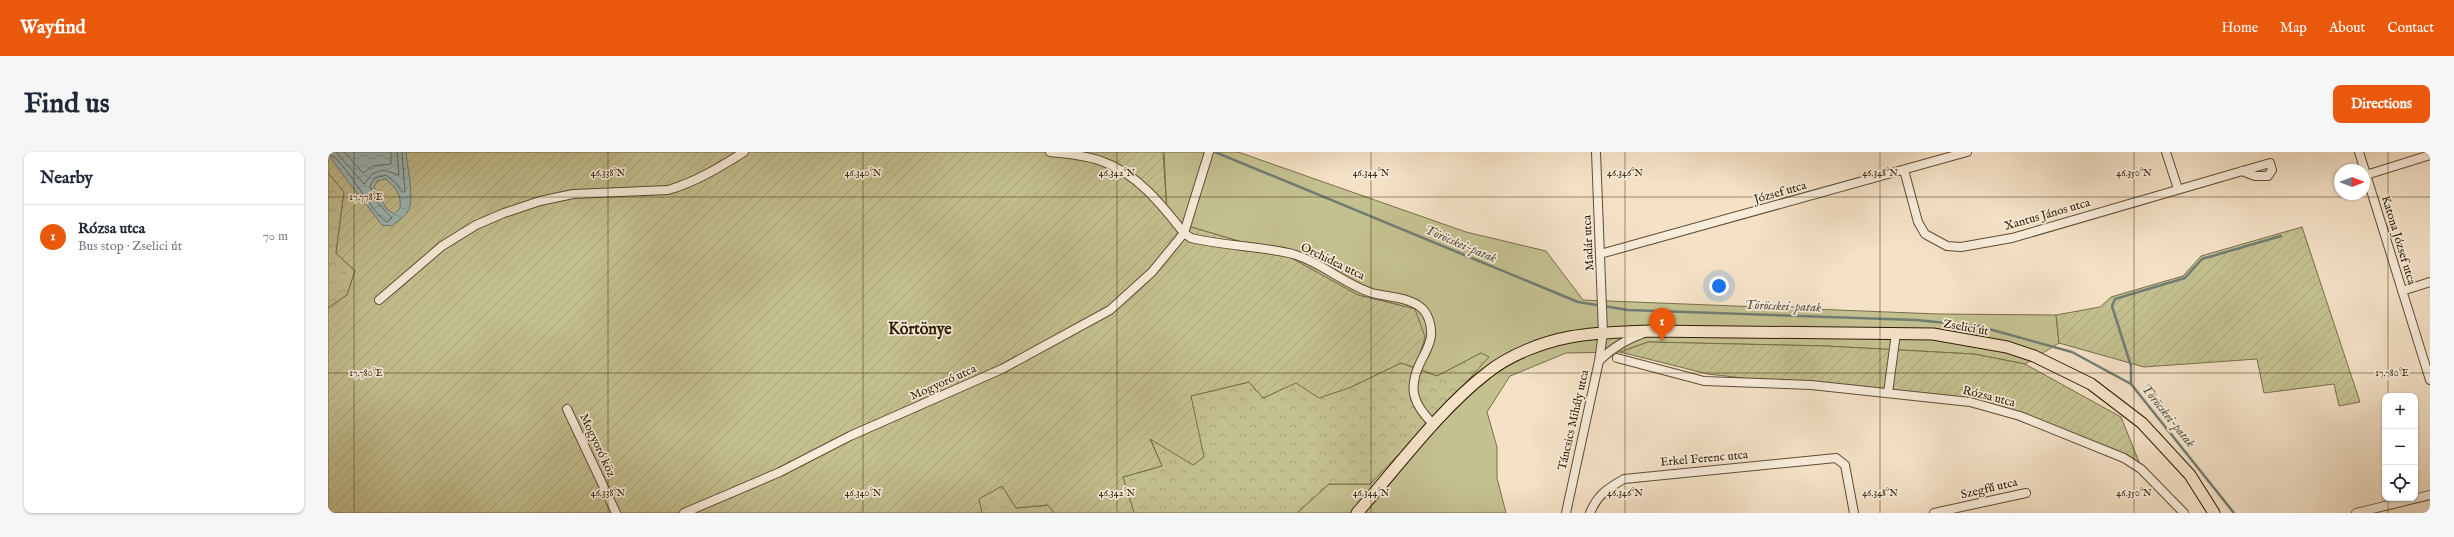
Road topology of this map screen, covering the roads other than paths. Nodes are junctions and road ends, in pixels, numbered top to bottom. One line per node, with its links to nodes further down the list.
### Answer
1 (744, 152): 19 (street)
2 (1050, 152): 15 (street)
3 (1596, 152): 16 (street, Madár utca)
4 (1966, 152): 10 (street, József utca)
5 (2166, 152): 14 (street)
6 (2359, 152): 9 (street, Katona József utca)
7 (1208, 154): 15 (street)
8 (2430, 155): 12 (street)
9 (2363, 164)
10 (1904, 170): 14 (street, Xantus János utca); 16 (street, József utca)
11 (2242, 171): 14 (street, Xantus János utca)
12 (2370, 174)
13 (2370, 188): 18 (street, Katona József utca)
14 (2178, 189)
15 (1184, 233): 28 (street, Orchidea utca); 32 (street, Mogyoró utca)
16 (1600, 254): 21 (street, Madár utca)
17 (2430, 282): 18 (street)
18 (2402, 291): 25 (street, Katona József utca)
19 (379, 300)
20 (1649, 331): 21 (main road, Zselici út); 22 (main road, Zselici út); 24 (street)
21 (1603, 333): 24 (street, Táncsics Mihály utca); 28 (main road, Zselici út)
22 (1896, 333): 26 (street); 39 (main road, Zselici út)
23 (1617, 358): 26 (street, Rózsa utca)
24 (1599, 361): 34 (street, Táncsics Mihály utca)
25 (2430, 380)
26 (1888, 393): 38 (street, Rózsa utca)
27 (567, 409): 31 (street, Mogyoró köz)
28 (1434, 425): 33 (main road, Zselici út)
29 (2026, 492): 37 (street, Szegfű utca)
30 (2430, 495): 40 (street)
31 (616, 513)
32 (684, 513)
33 (1357, 513)
34 (1566, 513)
35 (1590, 513): 36 (street, Erkel Ferenc utca)
36 (1854, 513)
37 (1934, 513)
38 (2184, 513)
39 (2214, 513)
40 (2356, 513)

